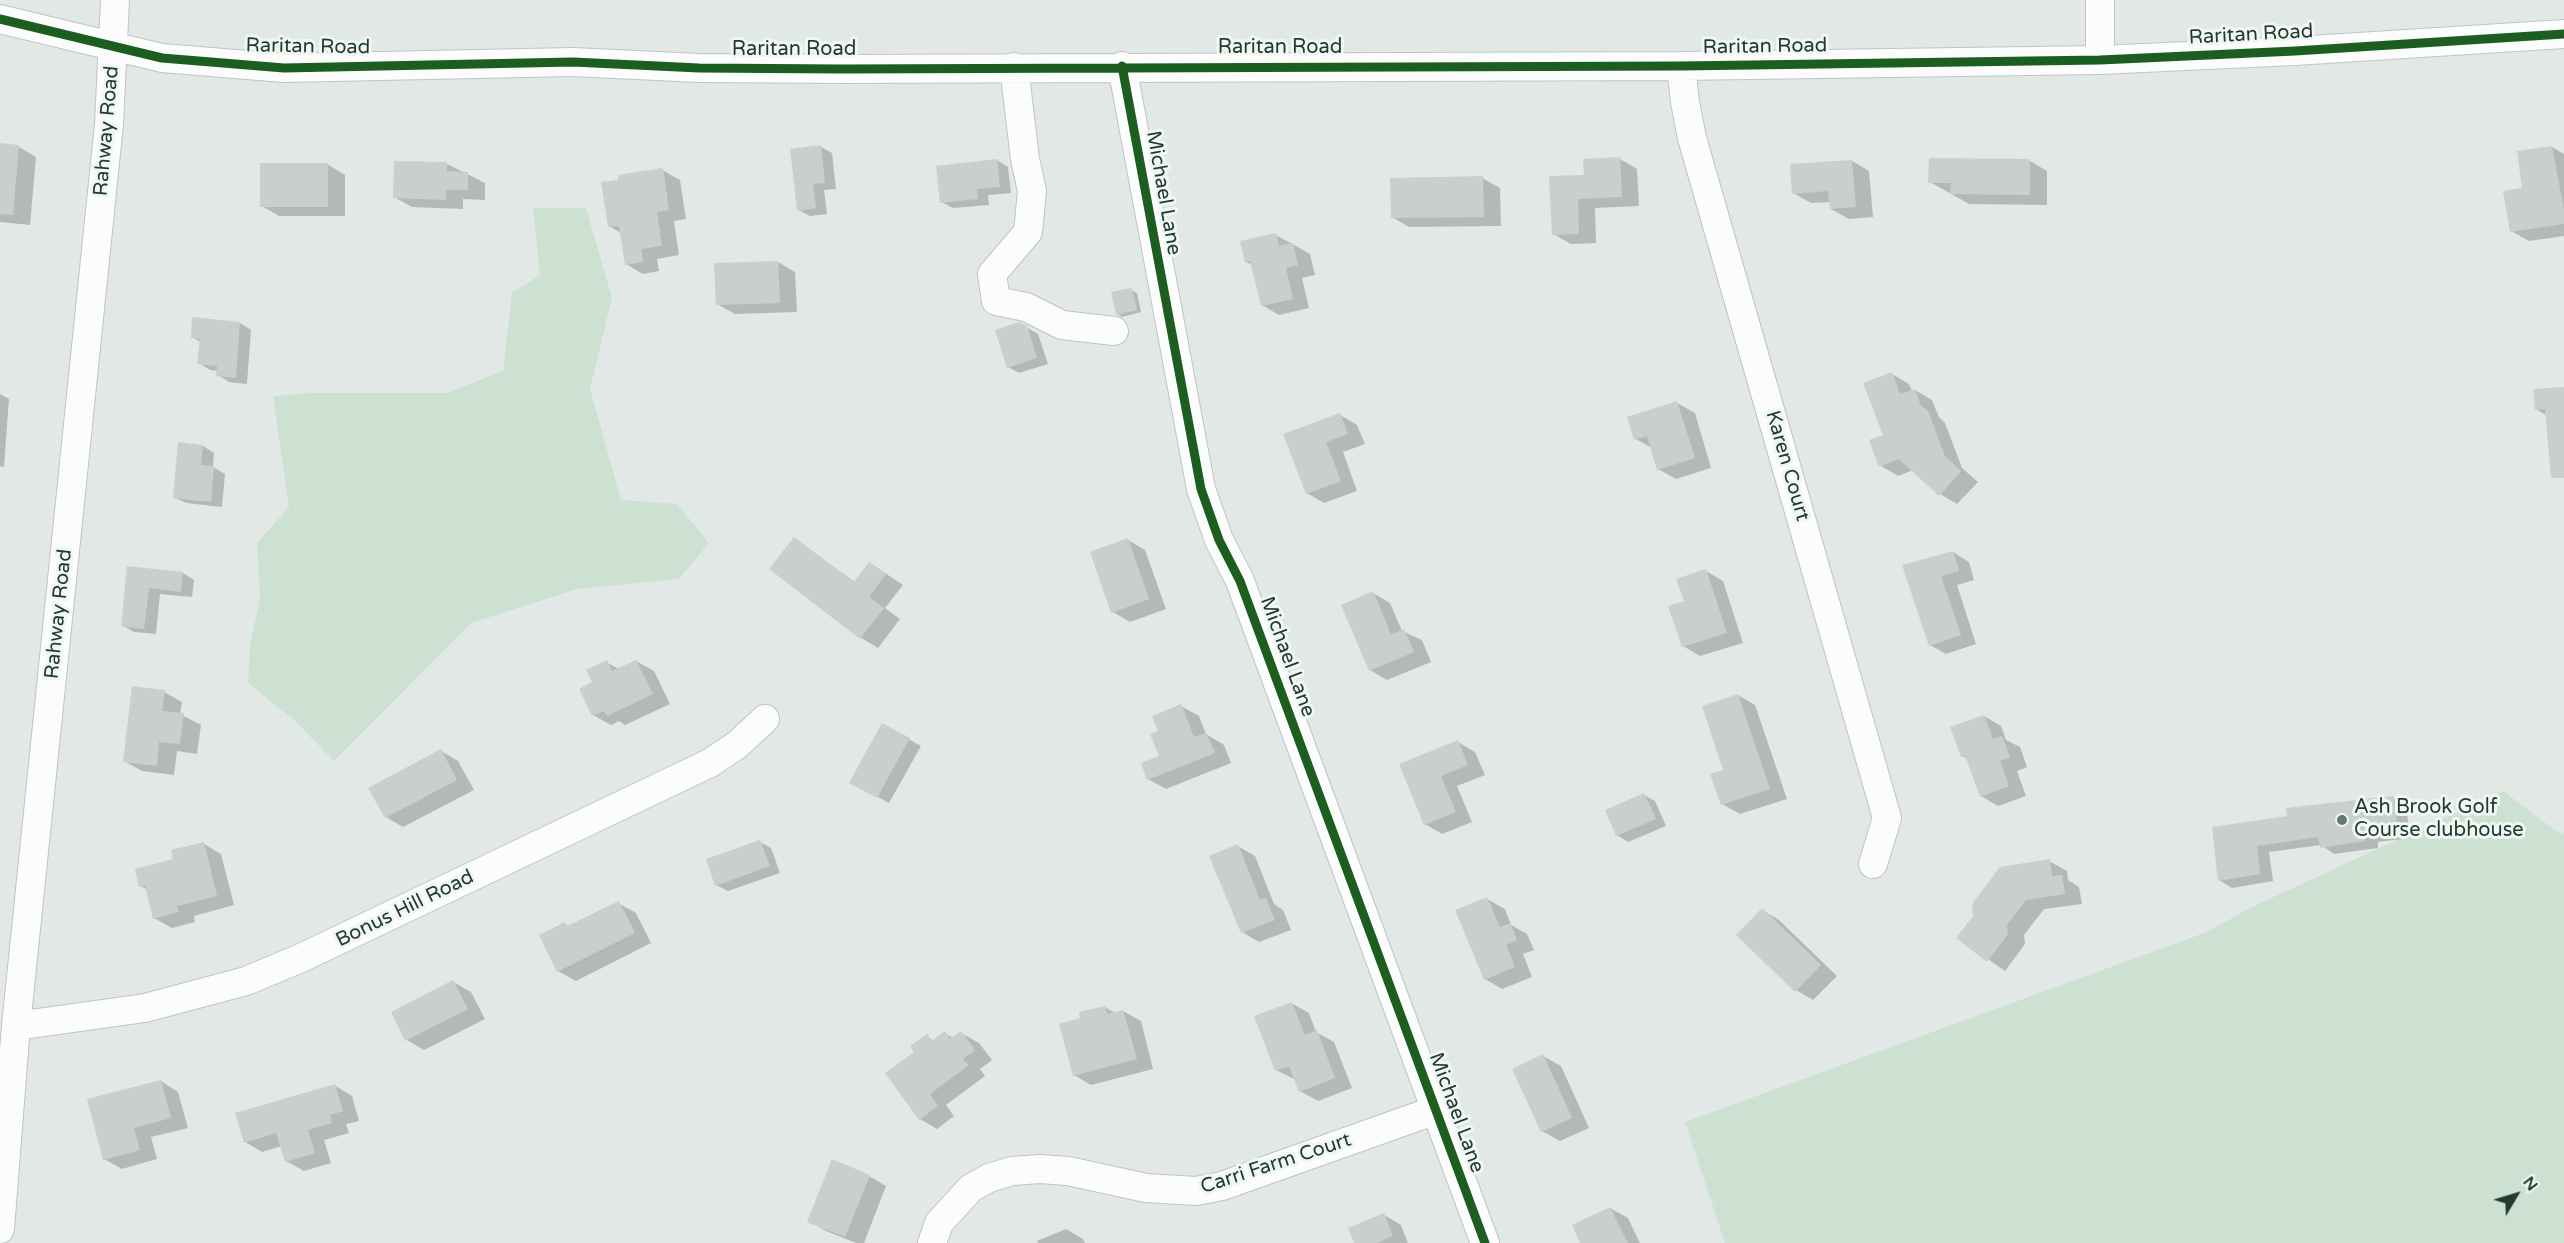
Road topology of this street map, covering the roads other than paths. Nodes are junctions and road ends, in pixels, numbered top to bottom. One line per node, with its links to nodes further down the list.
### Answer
1 (115, 0): 5 (street, Rahway Road)
2 (2100, 0): 6 (street)
3 (0, 19): 5 (street, Raritan Road)
4 (2564, 34): 6 (street, Raritan Road)
5 (114, 48): 9 (street, Raritan Road); 13 (street, Rahway Road)
6 (2100, 60): 8 (street, Raritan Road)
7 (1122, 66): 8 (street, Raritan Road); 9 (street, Raritan Road); 14 (street, Michael Lane)
8 (1681, 66): 12 (street, Karen Court)
9 (1014, 67): 10 (street)
10 (1114, 331)
11 (765, 719): 13 (street, Bonus Hill Road)
12 (1873, 864)
13 (16, 1026): 15 (street, Rahway Road)
14 (1436, 1110): 16 (street, Carri Farm Court); 17 (street, Michael Lane)
15 (0, 1229)
16 (932, 1243)
17 (1485, 1243)

